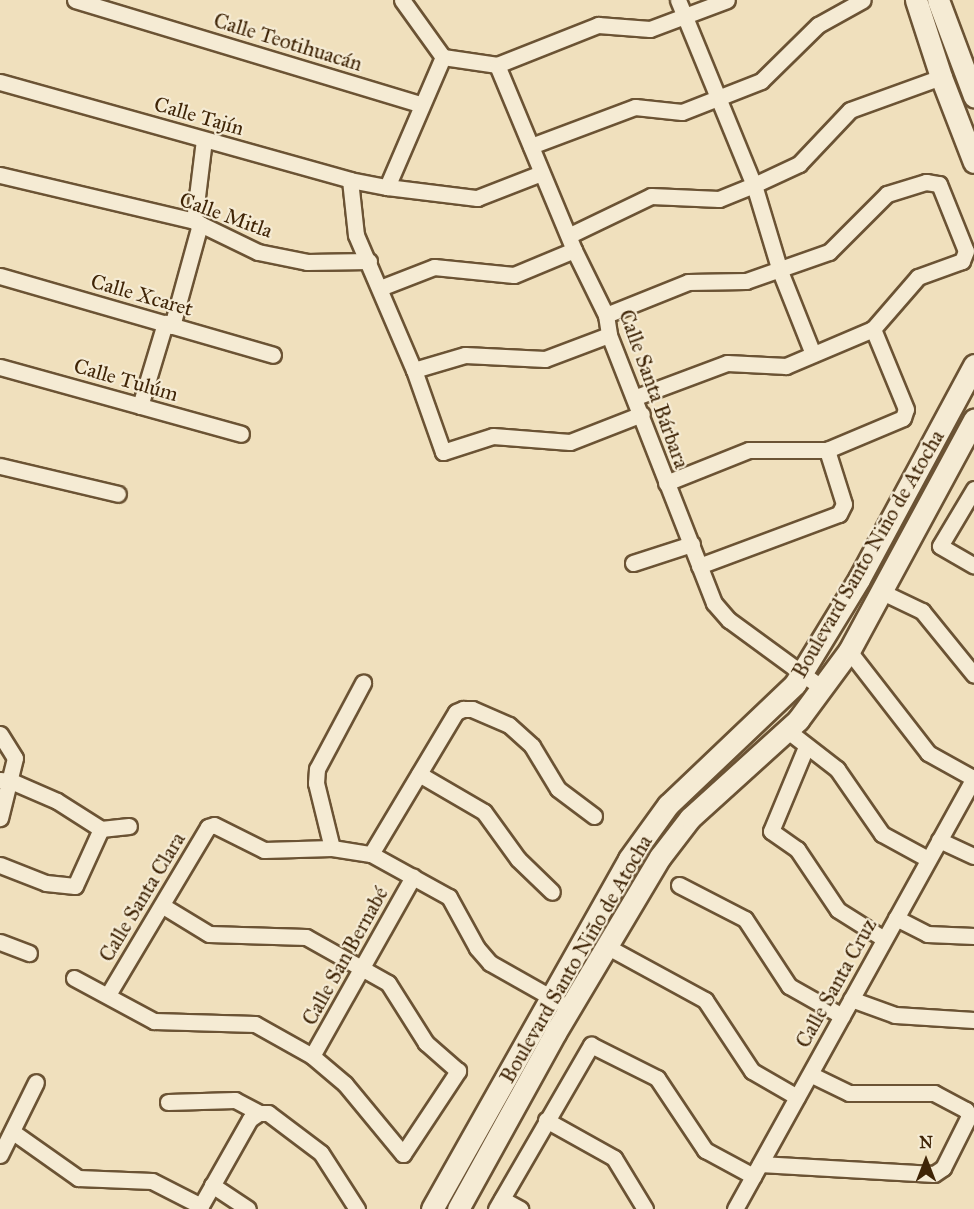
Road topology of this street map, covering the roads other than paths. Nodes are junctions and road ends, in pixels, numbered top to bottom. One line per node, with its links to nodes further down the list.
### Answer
1 (75, 0): 15 (street, Calle Teotihuacán)
2 (402, 0): 9 (street)
3 (678, 0): 8 (street)
4 (727, 0): 8 (street)
5 (916, 0): 11 (street)
6 (938, 0): 13 (street)
7 (860, 3): 14 (street)
8 (684, 16): 10 (street); 14 (street)
9 (443, 57): 10 (street); 15 (street)
10 (497, 65): 17 (street, Calle Santa Bárbara)
11 (941, 78): 18 (street); 22 (street)
12 (0, 82): 16 (street, Calle Tajín)
13 (974, 96)
14 (720, 97): 17 (street); 22 (street)
15 (420, 104): 23 (street)
16 (204, 140): 21 (street, Calle Tajín); 24 (street)
17 (531, 146): 19 (street, Calle Santa Bárbara)
18 (973, 156)
19 (541, 173): 23 (street, Calle Tajín); 25 (street, Calle Santa Bárbara)
20 (0, 175): 24 (street, Calle Mitla)
21 (350, 180): 23 (street, Calle Tajín); 27 (street)
22 (754, 185): 25 (street); 28 (street)
23 (387, 187)
24 (197, 223): 27 (street, Calle Mitla); 32 (street)
25 (570, 235): 26 (street, Calle Santa Bárbara)
26 (574, 250): 30 (street); 31 (street, Calle Santa Bárbara)
27 (369, 261): 30 (street)
28 (780, 271): 31 (street); 33 (street); 35 (street)
29 (0, 276): 32 (street, Calle Xcaret)
30 (380, 288): 39 (street)
31 (606, 315): 34 (street, Calle Santa Bárbara)
32 (168, 324): 36 (street, Calle Xcaret); 41 (street)
33 (873, 328): 35 (street); 45 (street)
34 (609, 335): 39 (street); 40 (street, Calle Santa Bárbara)
35 (813, 354): 40 (street)
36 (273, 355)
37 (974, 365): 46 (street, Boulevard Santo Niño de Atocha)
38 (0, 367): 41 (street, Calle Tulúm)
39 (414, 370): 42 (street)
40 (636, 397): 42 (street, Calle Santa Bárbara)
41 (140, 406): 44 (street, Calle Tulúm)
42 (642, 414): 49 (street, Calle Santa Bárbara)
43 (974, 420): 48 (street, Boulevard Santo Niño de Atocha)
44 (241, 434)
45 (827, 450): 49 (street); 54 (street)
46 (924, 458): 48 (street); 58 (street, Boulevard Santo Niño de Atocha)
47 (0, 466): 51 (street)
48 (947, 468): 56 (street, Boulevard Santo Niño de Atocha)
49 (666, 483): 52 (street, Calle Santa Bárbara)
50 (974, 489): 55 (street)
51 (118, 494)
52 (692, 544): 53 (street); 54 (street, Calle Santa Bárbara)
53 (633, 563)
54 (699, 566): 58 (street, Calle Santa Bárbara)
55 (974, 566)
56 (880, 591): 57 (street, Boulevard Santo Niño de Atocha); 59 (street)
57 (849, 651): 61 (street, Boulevard Santo Niño de Atocha); 66 (street)
58 (802, 673): 61 (street, Calle Santa Bárbara); 91 (street, Boulevard Santo Niño de Atocha)
59 (974, 675)
60 (363, 683): 73 (street)
61 (822, 688): 62 (street, Boulevard Santo Niño de Atocha)
62 (788, 731): 64 (street); 86 (street, Boulevard Santo Niño de Atocha)
63 (0, 734): 67 (street)
64 (806, 747): 76 (street); 84 (street)
65 (419, 774): 68 (street, Calle San Bernabé); 74 (street, Calle San Bernabé); 80 (street)
66 (974, 777): 72 (street, Calle Santa Cruz)
67 (6, 781): 69 (street); 71 (street)
68 (594, 816)
69 (0, 819)
70 (129, 826): 71 (street)
71 (100, 829): 77 (street)
72 (939, 840): 75 (street); 76 (street, Calle Santa Cruz)
73 (332, 848): 74 (street); 81 (street, Calle Santa Clara)
74 (371, 855): 78 (street)
75 (974, 856)
76 (928, 859): 82 (street, Calle Santa Cruz)
77 (0, 865)
78 (413, 877): 88 (street, Calle San Bernabé); 91 (street)
79 (679, 885): 94 (street)
80 (552, 891)
81 (163, 906): 88 (street); 90 (street, Calle Santa Clara)
82 (896, 918): 83 (street); 84 (street, Calle Santa Cruz)
83 (974, 936)
84 (884, 939): 92 (street, Calle Santa Cruz)
85 (0, 942): 87 (street)
86 (606, 946): 93 (street, Boulevard Santo Niño de Atocha); 99 (street)
87 (29, 953)
88 (365, 967): 96 (street, Calle San Bernabé); 96 (street)
89 (74, 978): 90 (street)
90 (110, 993): 96 (street)
91 (551, 997): 93 (street); 111 (street, Boulevard Santo Niño de Atocha)
92 (851, 999): 94 (street, Calle Santa Cruz); 95 (street)
93 (570, 1009): 112 (street, Boulevard Santo Niño de Atocha)
94 (842, 1016): 97 (street, Calle Santa Cruz)
95 (974, 1020)
96 (312, 1056)
97 (810, 1074): 99 (street, Calle Santa Cruz); 105 (street)
98 (36, 1082): 103 (street)
99 (797, 1097): 105 (street, Calle Santa Cruz)
100 (168, 1102): 101 (street)
101 (259, 1113): 106 (street); 110 (street)
102 (546, 1120): 105 (street); 107 (street); 114 (street)
103 (13, 1132): 104 (street); 108 (street)
104 (0, 1155)
105 (757, 1170): 115 (street, Calle Santa Cruz)
106 (212, 1185): 108 (street); 109 (street)
107 (499, 1204): 113 (street)
108 (200, 1208)
109 (248, 1209)
110 (357, 1209)
111 (432, 1209)
112 (458, 1209)
113 (520, 1209)
114 (645, 1209)
115 (735, 1209)

